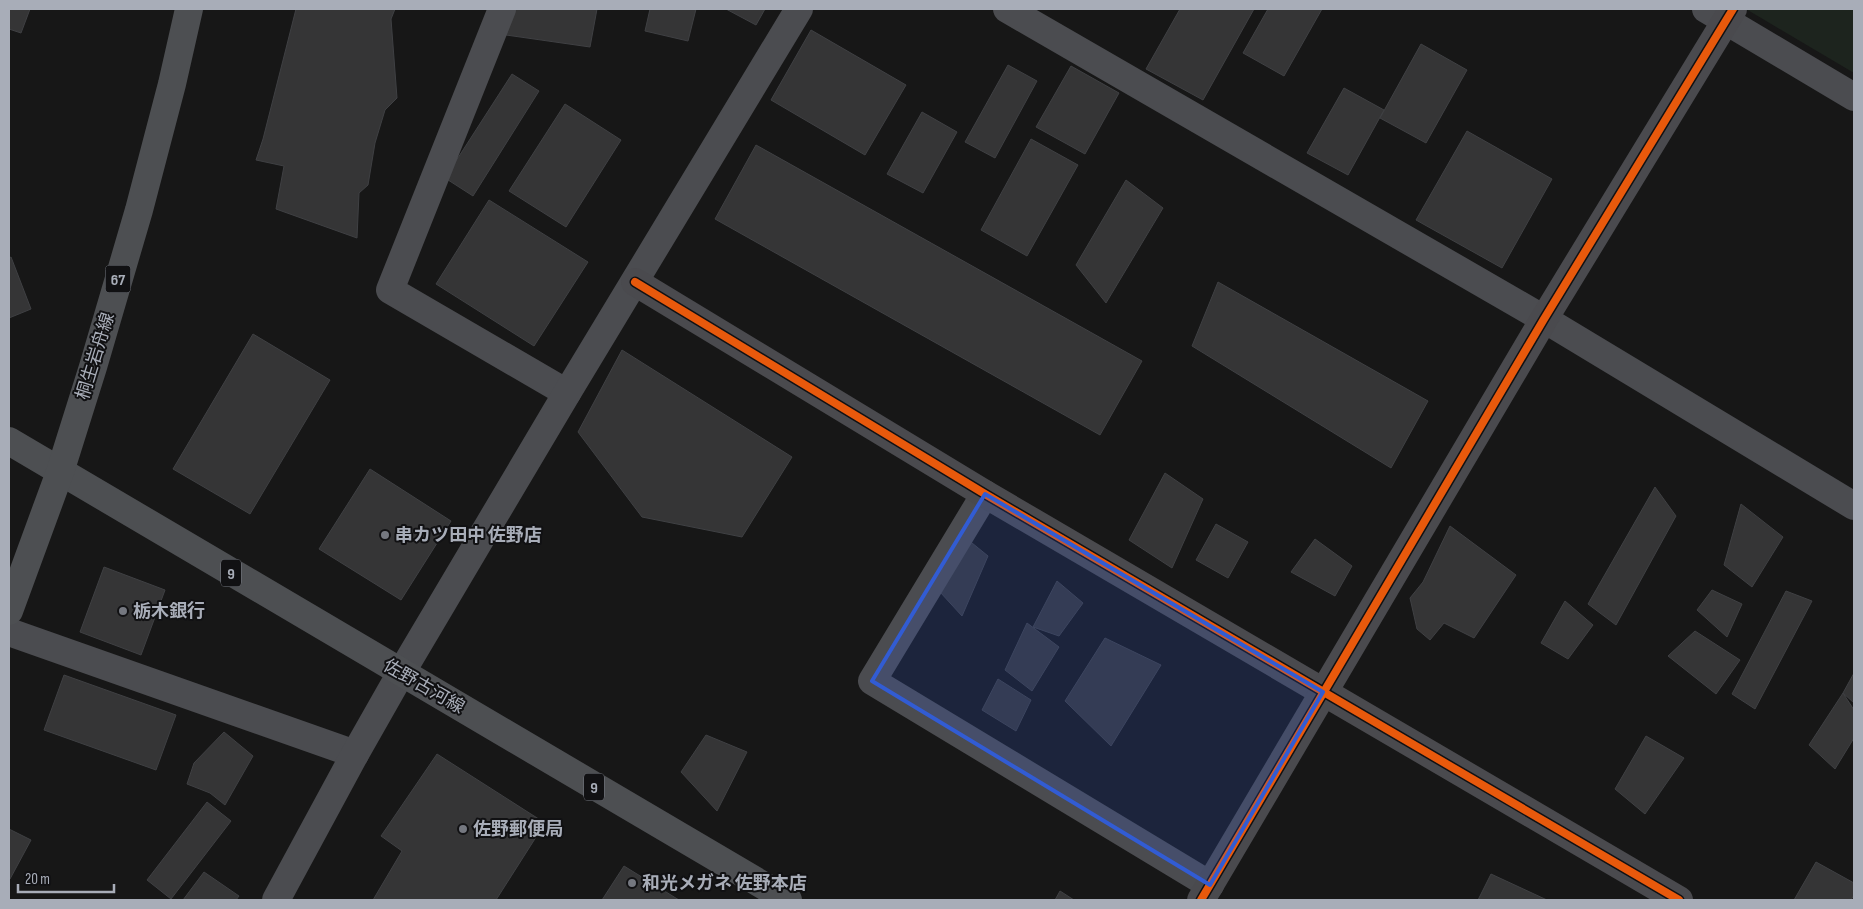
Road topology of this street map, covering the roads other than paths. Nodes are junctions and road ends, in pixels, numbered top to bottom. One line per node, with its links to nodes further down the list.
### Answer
1 (189, 9): 11 (main road, 桐生岩舟線 / 67)
2 (502, 9): 9 (street)
3 (799, 9): 7 (street)
4 (1007, 9): 8 (street)
5 (1721, 13): 6 (street); 8 (street)
6 (1854, 97)
7 (635, 282): 9 (street); 12 (street)
8 (1544, 319): 13 (street); 17 (street)
9 (566, 393): 16 (street)
10 (9, 441): 11 (main road, 佐野古河線)
11 (60, 472): 14 (main road, 桐生岩舟線 / 67); 16 (main road, 佐野古河線 / 9)
12 (985, 494): 17 (street); 19 (street)
13 (1854, 506)
14 (9, 611)
15 (9, 632): 18 (street)
16 (401, 673): 18 (street); 21 (main road, 佐野古河線 / 9)
17 (1323, 692): 19 (street); 22 (street)
18 (355, 754): 20 (street)
19 (1205, 893)
20 (276, 900)
21 (788, 900)
22 (1679, 900)

